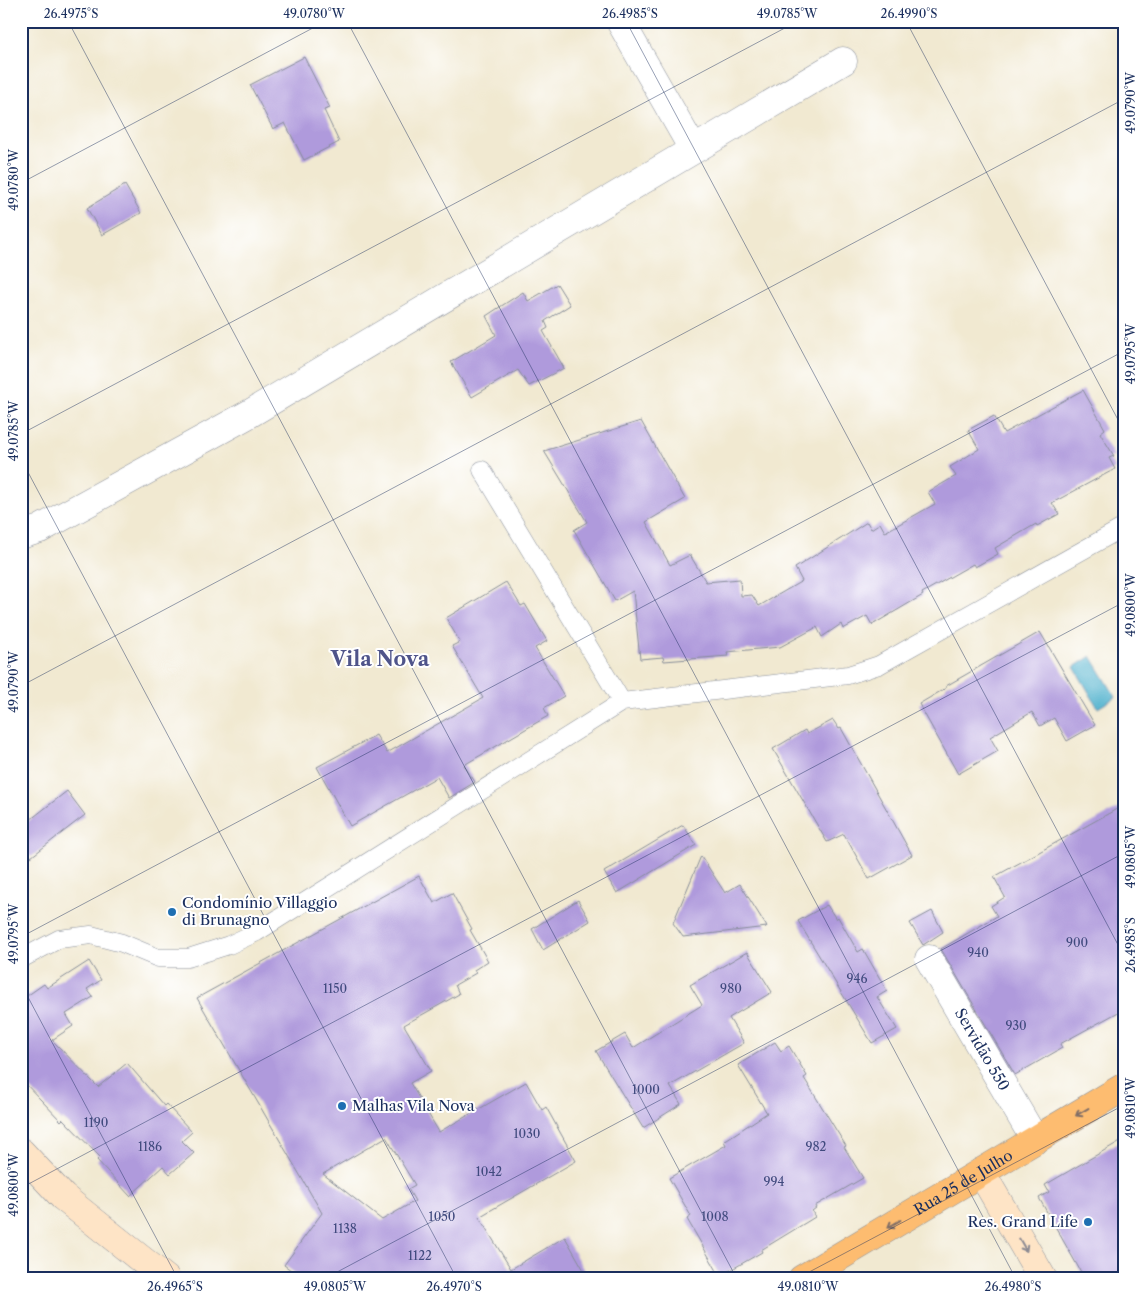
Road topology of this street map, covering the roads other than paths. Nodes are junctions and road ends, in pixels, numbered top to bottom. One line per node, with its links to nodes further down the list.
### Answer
1 (620, 21): 3 (street)
2 (843, 61): 3 (street)
3 (693, 149): 6 (street)
4 (482, 470): 7 (lane)
5 (1124, 527): 7 (lane)
6 (21, 534)
7 (622, 702): 8 (lane)
8 (21, 959)
9 (929, 959): 11 (street, Servidão 550)
10 (1124, 1087): 11 (main road, Rua 25 de Julho, one-way to 11)
11 (1035, 1140): 13 (main road, Rua 25 de Julho)
12 (21, 1152): 14 (main road)
13 (981, 1172): 15 (main road, Rua 25 de Julho, one-way to 15); 16 (main road, one-way to 16)
14 (166, 1279)
15 (802, 1279)
16 (1043, 1279)

